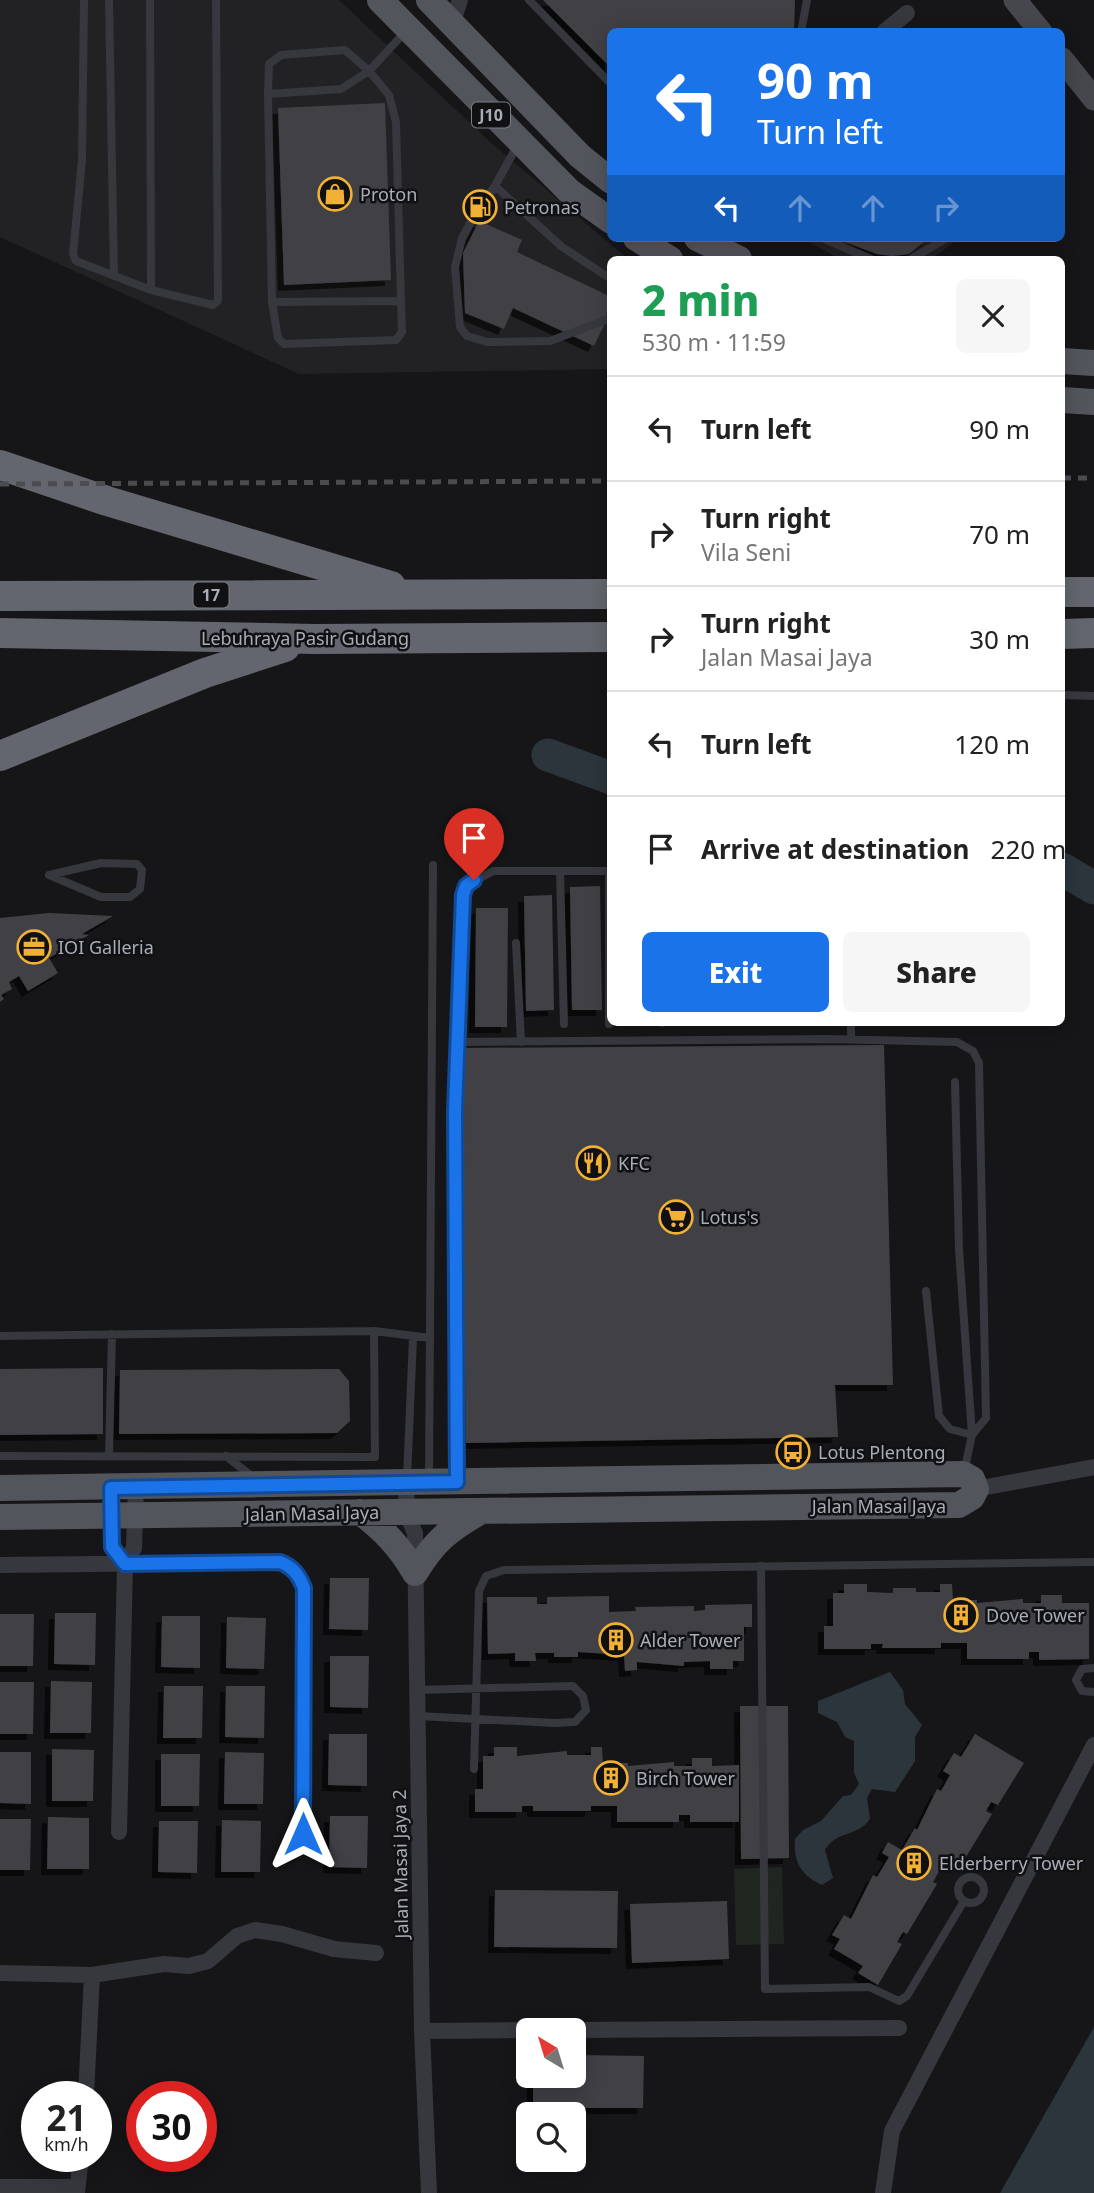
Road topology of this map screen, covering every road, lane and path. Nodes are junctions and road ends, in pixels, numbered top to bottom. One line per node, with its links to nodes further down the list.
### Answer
1 (84, 0): 33 (lane)
2 (109, 0): 33 (lane)
3 (150, 0): 35 (lane)
4 (216, 0): 35 (lane)
5 (380, 0): 12 (main road, J10)
6 (429, 0): 10 (main road, J10)
7 (529, 0): 18 (lane)
8 (807, 0): 13 (lane)
9 (1015, 0): 15 (street)
10 (456, 12): 22 (main road, J10)
11 (907, 13): 14 (street)
12 (408, 27): 17 (lane); 21 (main road, J10)
13 (802, 28)
14 (889, 28)
15 (1038, 28)
16 (1065, 63): 20 (street)
17 (369, 71): 19 (lane); 19 (lane); 36 (lane)
18 (607, 80)
19 (268, 94): 37 (lane)
20 (1094, 99)
21 (519, 144): 23 (lane); 24 (main road, J10)
22 (607, 178)
23 (495, 186): 34 (lane); 38 (lane)
24 (607, 217)
25 (642, 242): 29 (main road)
26 (705, 242): 30 (main road)
27 (831, 242): 31 (lane)
28 (940, 242): 32 (lane)
29 (665, 256)
30 (733, 256)
31 (864, 256)
32 (916, 256)
33 (114, 276): 35 (lane)
34 (607, 276)
35 (151, 289)
36 (401, 301): 37 (lane); 37 (lane)
37 (272, 302)
38 (607, 320)
39 (1065, 361): 40 (main road)
40 (1094, 363)
41 (1065, 400): 42 (main road)
42 (1094, 402)
43 (0, 465): 47 (highway)
44 (1094, 592): 45 (highway)
45 (1065, 593)
46 (607, 594): 47 (highway, 17)
47 (422, 595): 48 (highway, 17)
48 (0, 596)
49 (0, 633): 53 (highway, Lebuhraya Pasir Gudang)
50 (1065, 634): 51 (highway)
51 (1094, 634)
52 (607, 637): 53 (highway, Lebuhraya Pasir Gudang)
53 (316, 639): 56 (highway)
54 (1065, 695): 55 (lane)
55 (1094, 695)
56 (0, 756)
57 (433, 865): 76 (lane)
58 (607, 871): 59 (lane)
59 (560, 872): 67 (lane); 69 (lane)
60 (49, 875): 60 (lane)
61 (516, 943): 68 (lane)
62 (609, 1026): 65 (lane)
63 (851, 1026): 66 (lane)
64 (662, 1029): 65 (lane); 66 (lane)
65 (609, 1032): 69 (lane)
66 (851, 1040): 77 (lane)
67 (456, 1042): 68 (lane); 82 (lane)
68 (521, 1042): 69 (lane)
69 (565, 1042)
70 (955, 1082): 77 (lane)
71 (926, 1291): 77 (lane)
72 (374, 1331): 73 (lane); 75 (lane); 80 (lane)
73 (111, 1334): 74 (lane); 79 (lane)
74 (0, 1336)
75 (413, 1338): 76 (lane); 84 (lane)
76 (430, 1338): 84 (lane)
77 (972, 1435): 83 (lane)
78 (0, 1456): 79 (lane)
79 (109, 1456): 80 (lane)
80 (226, 1456): 85 (lane)
81 (1094, 1467): 83 (street)
82 (457, 1482): 83 (main road, Jalan Masai Jaya); 84 (main road, Jalan Masai Jaya)
83 (970, 1482): 88 (main road, Jalan Masai Jaya)
84 (418, 1483): 85 (main road, Jalan Masai Jaya); 92 (street, Jalan Masai Jaya 2); 92 (street, Jalan Masai Jaya 2)
85 (262, 1485): 87 (main road, Jalan Masai Jaya)
86 (0, 1488): 87 (main road, Jalan Masai Jaya)
87 (124, 1488): 90 (street); 90 (street)
88 (483, 1511): 92 (main road, Jalan Masai Jaya); 97 (main road)
89 (360, 1512): 90 (main road, Jalan Masai Jaya); 92 (main road, Jalan Masai Jaya); 97 (main road)
90 (123, 1516): 91 (main road, Jalan Masai Jaya); 94 (street); 94 (street)
91 (0, 1517)
92 (416, 1519): 97 (street, Jalan Masai Jaya 2)
93 (1094, 1562): 96 (lane)
94 (125, 1564): 95 (street); 106 (street); 107 (street)
95 (0, 1565)
96 (761, 1566): 99 (lane); 108 (lane)
97 (415, 1573): 100 (street, Jalan Masai Jaya 2)
98 (1094, 1668): 101 (lane)
99 (475, 1689): 100 (lane); 103 (lane); 103 (lane)
100 (417, 1690): 102 (street, Jalan Masai Jaya 2)
101 (1094, 1692)
102 (417, 1716): 103 (lane); 115 (street, Jalan Masai Jaya 2)
103 (474, 1717): 105 (lane)
104 (1094, 1745): 121 (street)
105 (474, 1769)
106 (119, 1832)
107 (303, 1834)
108 (964, 1901)
109 (376, 1953): 111 (street)
110 (0, 1973): 111 (street)
111 (92, 1975): 116 (street)
112 (899, 2028): 114 (street)
113 (516, 2030): 115 (street)
114 (586, 2030)
115 (422, 2031): 120 (street, Jalan Masai Jaya 2)
116 (87, 2081)
117 (79, 2172): 119 (street)
118 (0, 2187): 119 (street)
119 (77, 2190)
120 (429, 2193)
121 (883, 2193)

